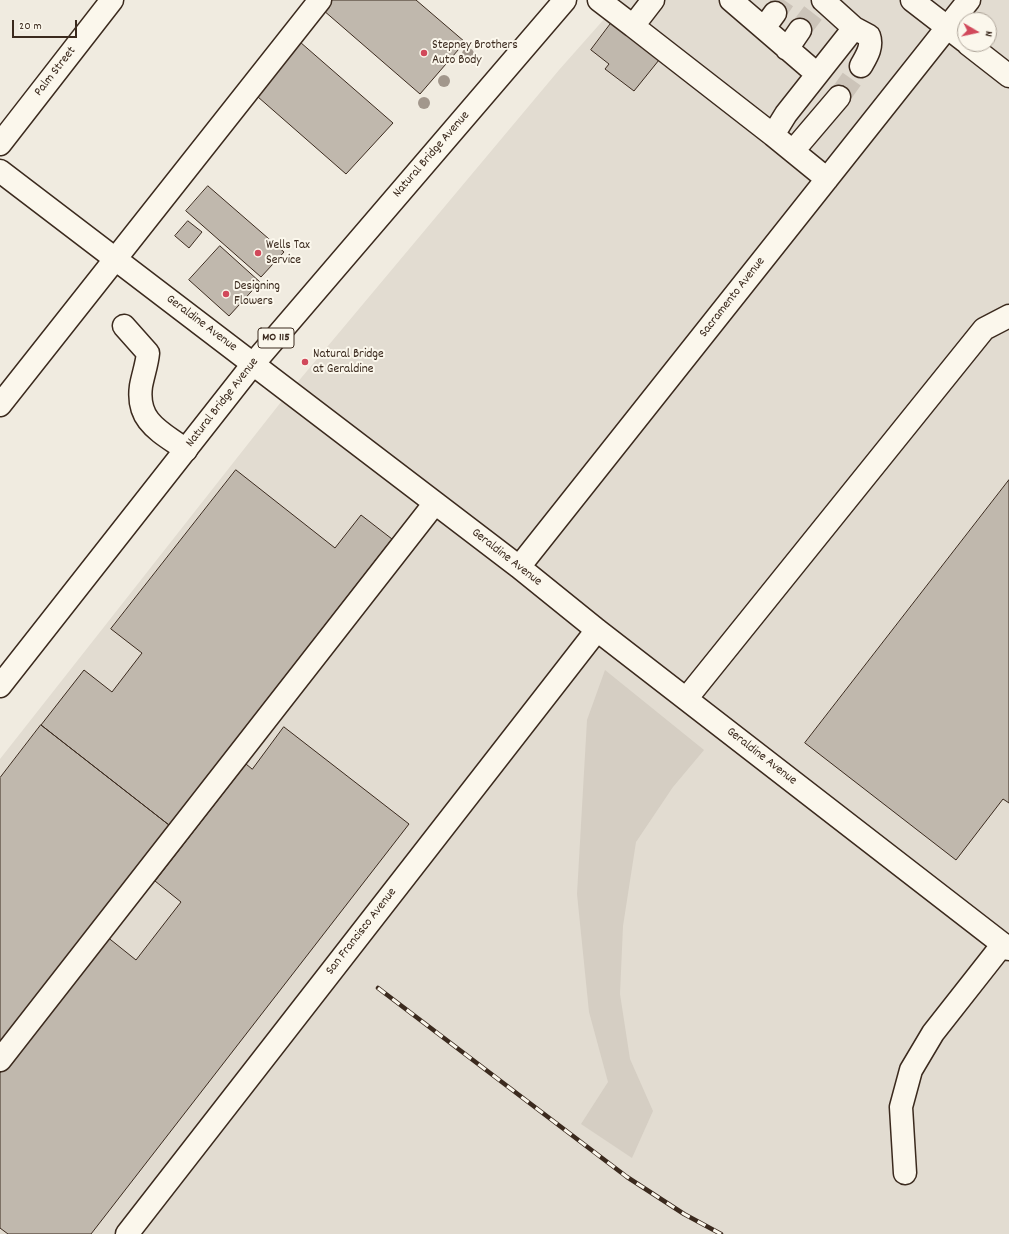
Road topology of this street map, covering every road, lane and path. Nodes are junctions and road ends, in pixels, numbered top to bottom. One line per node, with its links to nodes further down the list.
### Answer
1 (112, 0): 22 (street, Palm Street)
2 (320, 0): 26 (street)
3 (565, 0): 29 (street, Natural Bridge Avenue / MO 115)
4 (599, 0): 10 (street)
5 (653, 0): 10 (street)
6 (912, 0): 12 (street)
7 (969, 0): 12 (street, Sacramento Avenue)
8 (741, 3): 15 (street)
9 (819, 4): 11 (street)
10 (634, 26): 21 (street)
11 (854, 28): 17 (street); 18 (street)
12 (948, 28): 14 (street); 25 (street, Sacramento Avenue)
13 (800, 30): 15 (street)
14 (957, 35)
15 (787, 49): 18 (street)
16 (978, 52): 19 (street)
17 (861, 66)
18 (817, 74): 21 (street)
19 (1009, 76)
20 (839, 97): 23 (street)
21 (773, 135): 23 (street)
22 (0, 144)
23 (793, 151): 25 (street)
24 (0, 171): 26 (street, Geraldine Avenue)
25 (827, 179): 33 (street, Sacramento Avenue)
26 (115, 258): 29 (street, Geraldine Avenue); 30 (street)
27 (1009, 316): 36 (street)
28 (124, 326): 31 (street)
29 (253, 364): 31 (street, Natural Bridge Avenue / MO 115); 32 (street, Geraldine Avenue)
30 (0, 405)
31 (186, 450): 35 (street, Natural Bridge Avenue / MO 115)
32 (435, 503): 33 (street, Geraldine Avenue); 38 (street)
33 (519, 567): 34 (street, Geraldine Avenue)
34 (597, 630): 36 (street, Geraldine Avenue); 40 (street, San Francisco Avenue)
35 (0, 686)
36 (686, 699): 37 (street, Geraldine Avenue)
37 (1006, 946): 39 (street)
38 (0, 1060)
39 (905, 1173)
40 (132, 1232)

